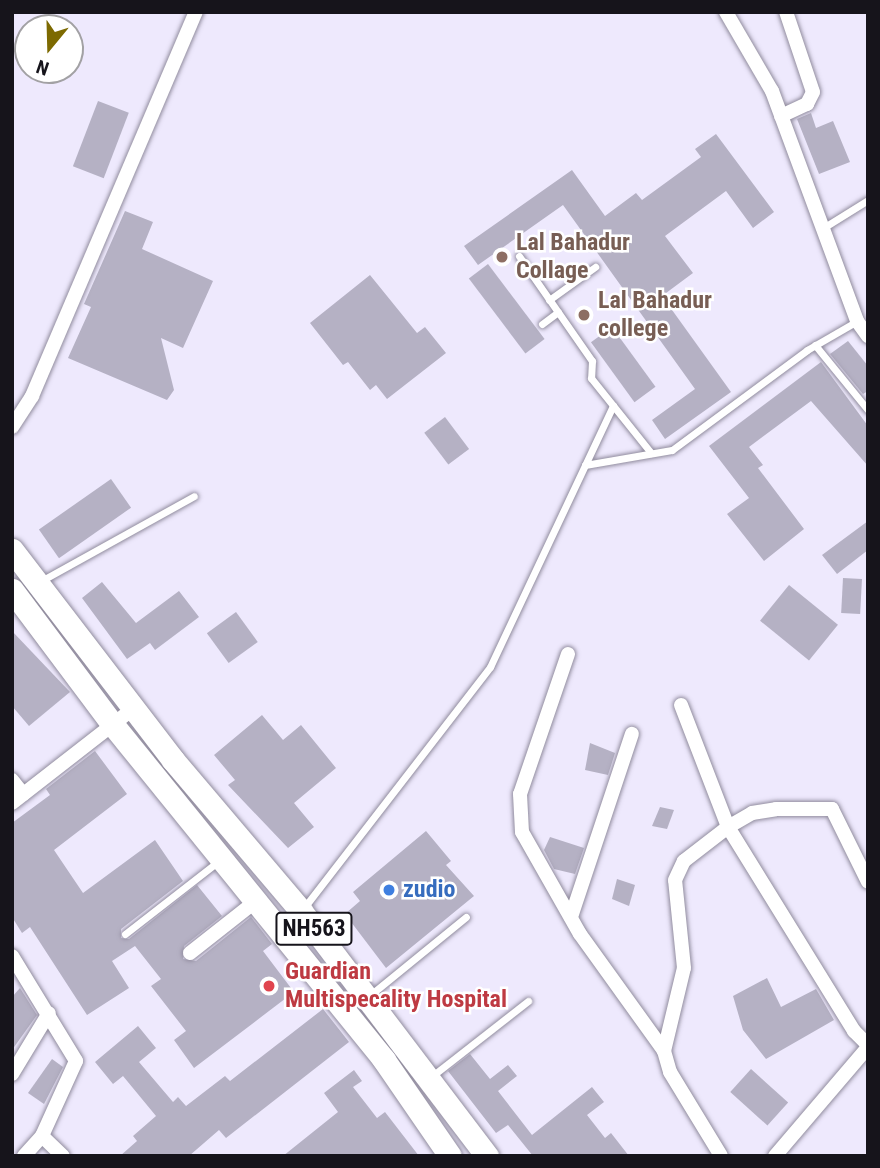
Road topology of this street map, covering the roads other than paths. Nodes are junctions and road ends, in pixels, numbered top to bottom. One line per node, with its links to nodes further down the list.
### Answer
1 (196, 12): 17 (street)
2 (726, 12): 4 (street)
3 (786, 12): 4 (street)
4 (781, 116): 6 (street)
5 (868, 200): 6 (lane)
6 (823, 228): 11 (street)
7 (519, 256): 9 (lane)
8 (595, 267): 9 (lane)
9 (549, 300): 10 (lane)
10 (558, 312): 12 (lane); 15 (lane)
11 (857, 321): 13 (street); 14 (lane)
12 (542, 324)
13 (868, 336)
14 (816, 345): 16 (lane); 18 (lane)
15 (613, 406): 18 (lane); 19 (lane)
16 (868, 410)
17 (12, 427)
18 (651, 453): 19 (lane)
19 (585, 466): 35 (lane)
20 (194, 496): 22 (lane)
21 (12, 550): 22 (highway, NH563)
22 (38, 582): 26 (highway, NH563)
23 (12, 590): 27 (highway, NH563)
24 (568, 654): 37 (street)
25 (681, 705): 31 (street)
26 (134, 709): 27 (street); 35 (highway, NH563)
27 (113, 725): 30 (street); 32 (highway, NH563)
28 (632, 734): 37 (street)
29 (12, 780): 30 (street)
30 (18, 798)
31 (728, 827): 33 (street); 44 (street); 45 (street)
32 (220, 859): 34 (highway, NH563); 38 (lane)
33 (868, 882)
34 (256, 901): 39 (street); 51 (highway, NH563)
35 (300, 911): 41 (highway, NH563)
36 (467, 917): 41 (lane)
37 (571, 917): 45 (street)
38 (125, 934)
39 (190, 953)
40 (12, 956): 43 (street)
41 (368, 997): 47 (highway, NH563)
42 (528, 1001): 47 (lane)
43 (49, 1013): 46 (street); 48 (street)
44 (868, 1046): 54 (street)
45 (664, 1051): 53 (street)
46 (12, 1074)
47 (430, 1078): 52 (highway, NH563)
48 (43, 1136): 49 (street); 50 (street)
49 (24, 1156)
50 (63, 1156)
51 (450, 1156)
52 (487, 1156)
53 (721, 1156)
54 (775, 1156)

